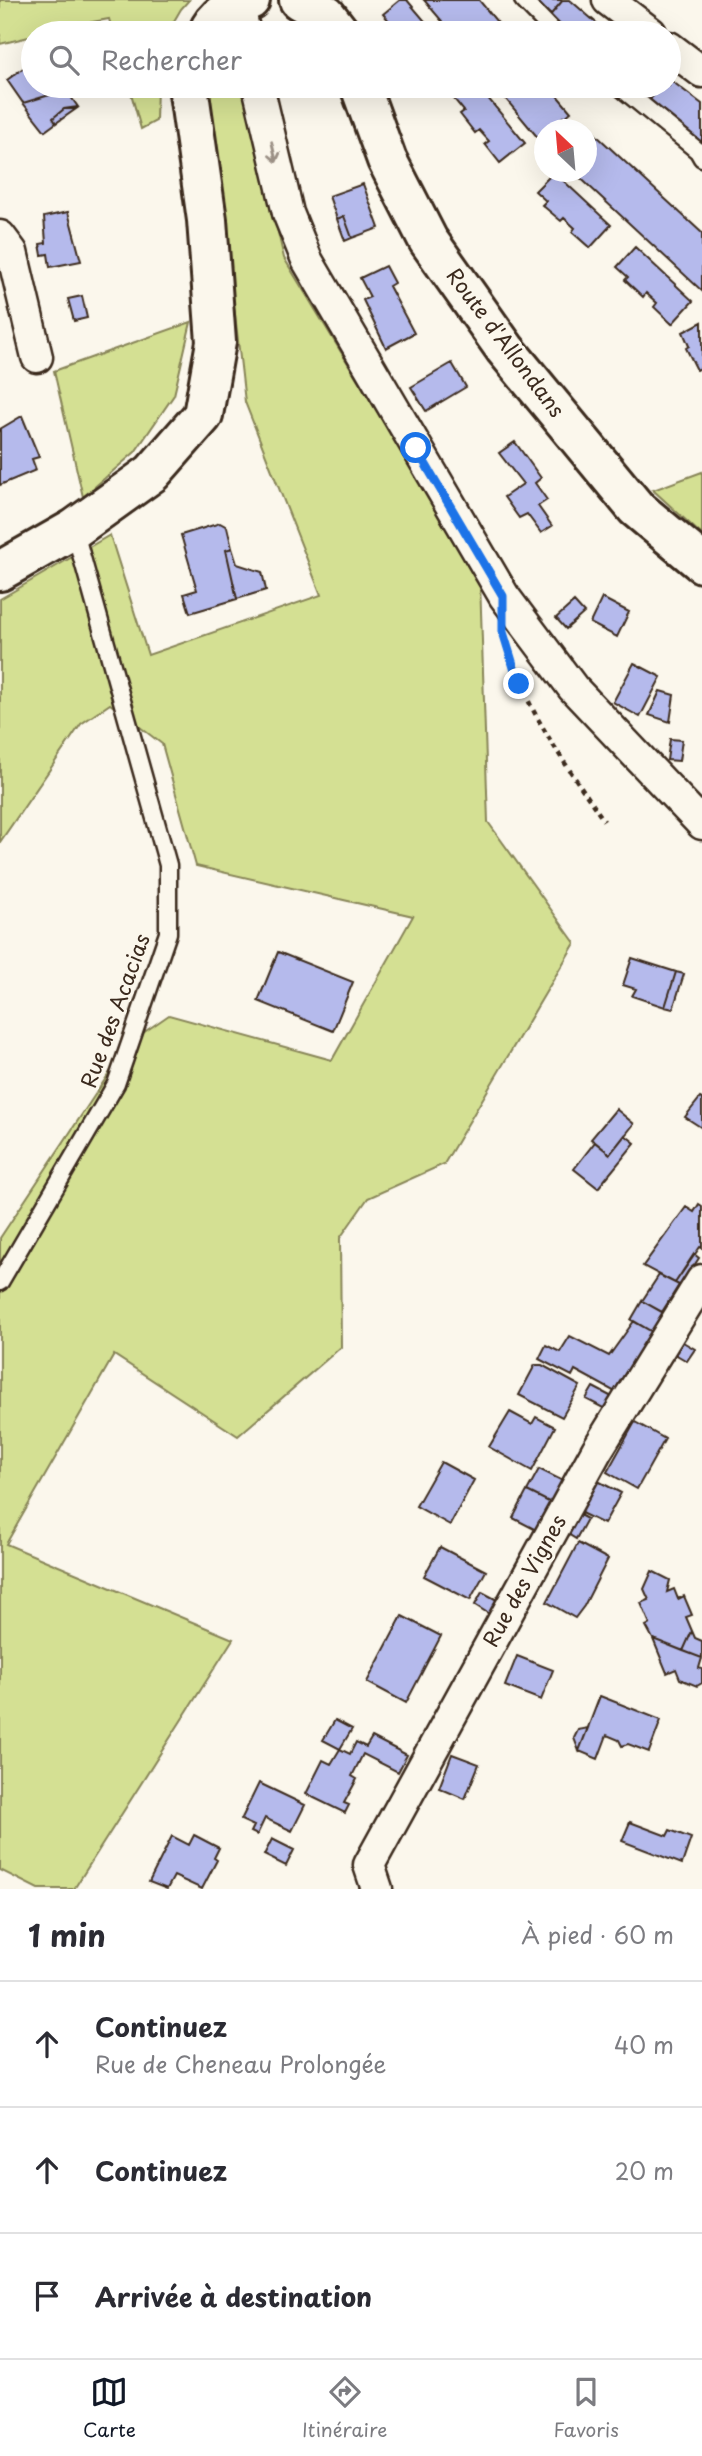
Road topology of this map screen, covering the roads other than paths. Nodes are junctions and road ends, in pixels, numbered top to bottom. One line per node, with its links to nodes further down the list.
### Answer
1 (299, 0): 6 (main road)
2 (523, 0): 7 (lane)
3 (608, 0): 8 (street)
4 (244, 12): 5 (main road)
5 (219, 21)
6 (331, 21)
7 (543, 21)
8 (635, 21)
9 (681, 56): 10 (street)
10 (702, 72)
11 (190, 98): 18 (main road)
12 (261, 98): 21 (street, one-way to 21)
13 (364, 98): 19 (main road, Route d'Allondans)
14 (634, 98): 15 (lane)
15 (702, 158)
16 (0, 236): 17 (street)
17 (37, 356)
18 (74, 529): 20 (main road); 23 (lane, Rue des Acacias)
19 (702, 563)
20 (0, 571)
21 (702, 824)
22 (702, 1280): 24 (street, Rue des Vignes)
23 (0, 1282)
24 (377, 1889)

